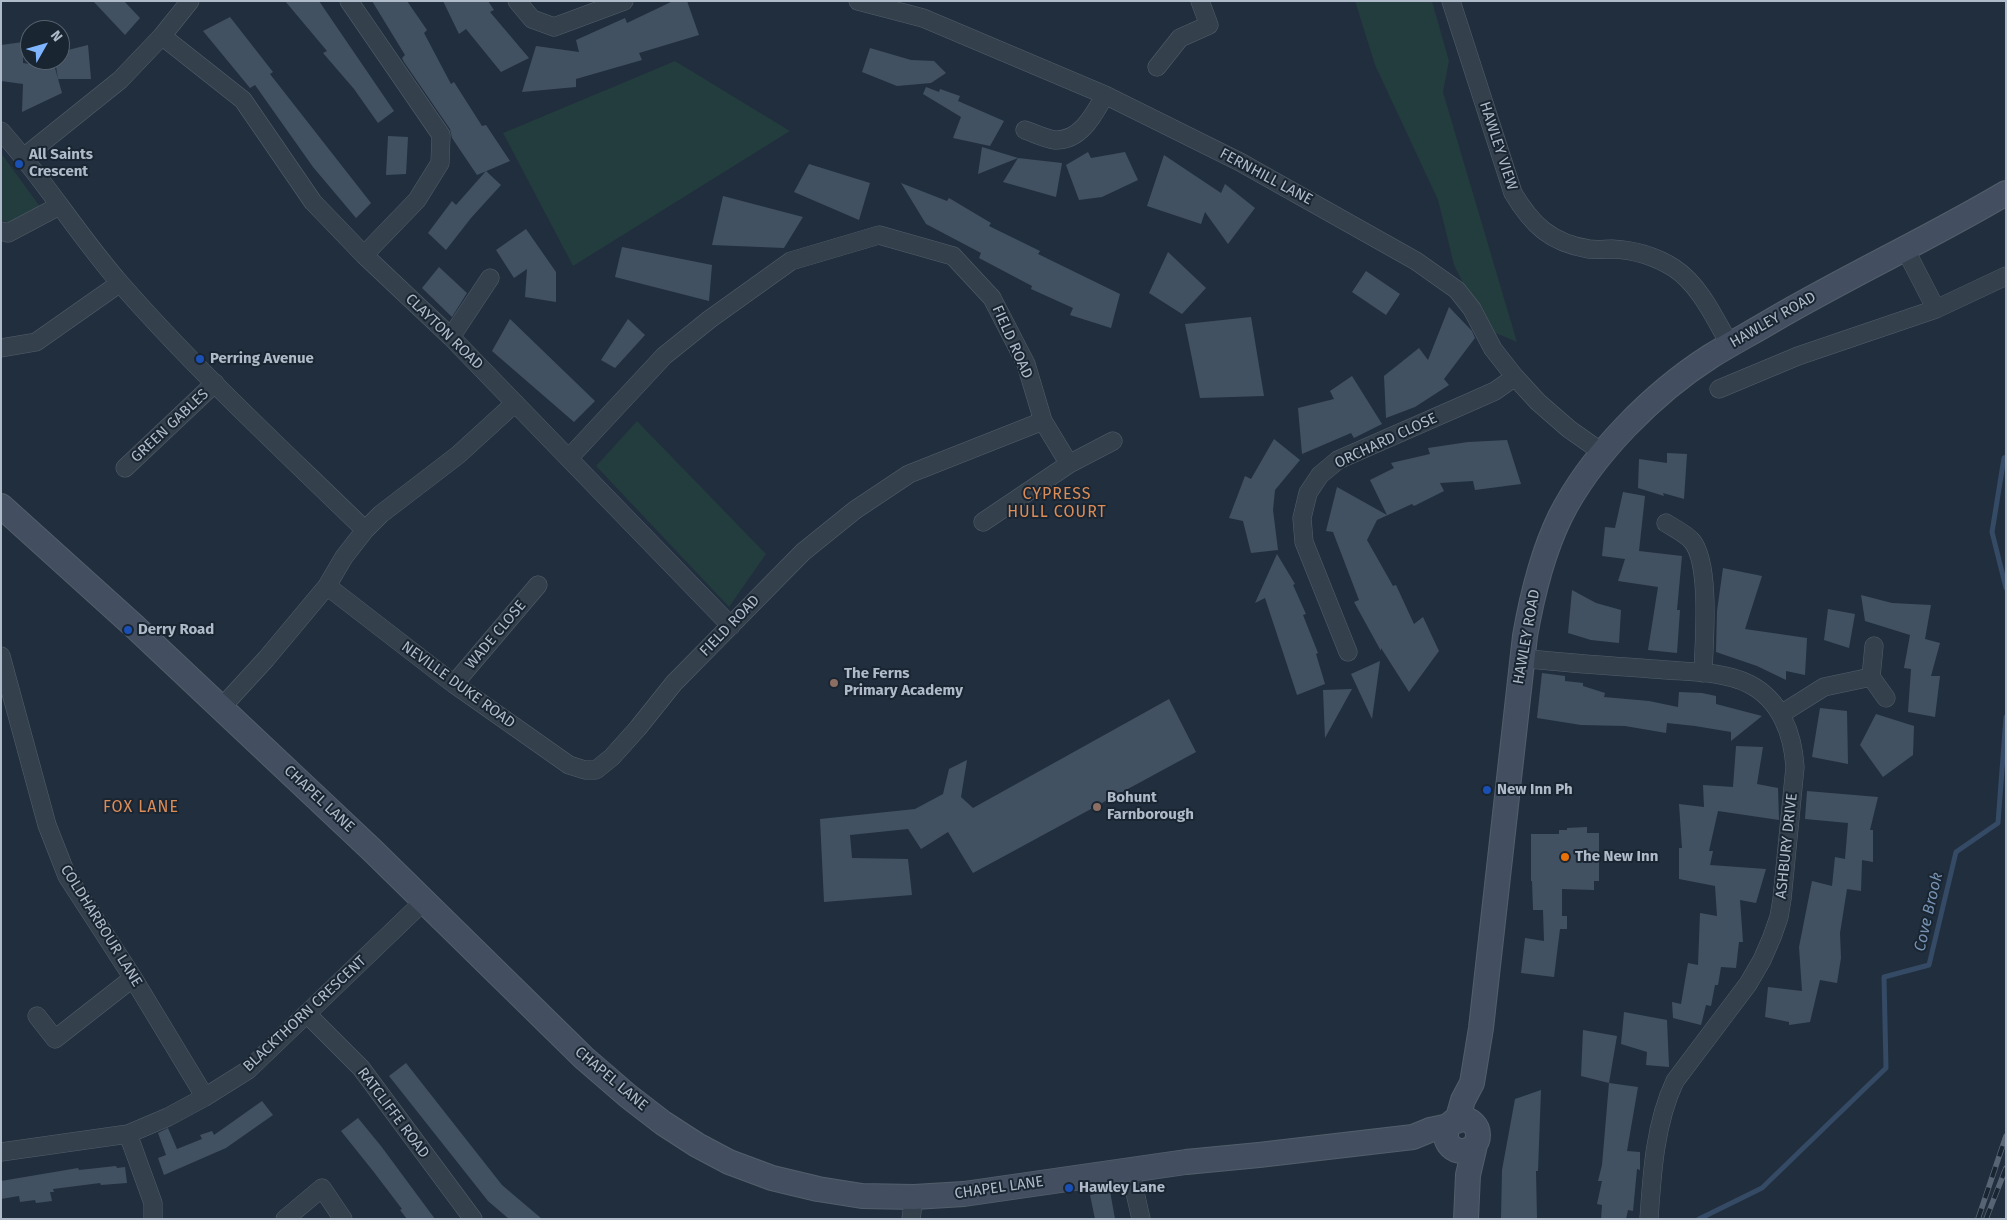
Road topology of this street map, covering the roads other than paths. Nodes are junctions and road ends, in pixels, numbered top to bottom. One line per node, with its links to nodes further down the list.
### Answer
1 (190, 1): 8 (street)
2 (349, 1): 18 (street)
3 (517, 1): 4 (street)
4 (624, 1)
5 (858, 1): 10 (street, FERNHILL LANE)
6 (1200, 1): 9 (street)
7 (1451, 1): 24 (street, HAWLEY VIEW)
8 (162, 36): 13 (street); 18 (street, CLAYTON ROAD)
9 (1157, 67)
10 (1105, 95): 11 (street); 26 (street, FERNHILL LANE)
11 (1025, 130)
12 (1, 131): 13 (street)
13 (24, 157): 15 (street)
14 (2006, 193): 17 (street, HAWLEY ROAD)
15 (59, 206): 16 (street); 21 (street)
16 (1, 231)
17 (1904, 249): 22 (street); 24 (street, HAWLEY ROAD)
18 (364, 255): 23 (street, CLAYTON ROAD)
19 (2006, 276): 22 (street)
20 (490, 278): 23 (street)
21 (120, 283): 25 (street); 27 (street)
22 (1936, 309): 28 (street)
23 (451, 337): 29 (street, CLAYTON ROAD)
24 (1730, 345): 32 (street, HAWLEY ROAD)
25 (1, 348)
26 (1515, 378): 32 (street, FERNHILL LANE); 44 (street, ORCHARD CLOSE)
27 (215, 384): 35 (street, GREEN GABLES); 39 (street)
28 (1719, 389)
29 (515, 403): 33 (street, CLAYTON ROAD); 39 (street)
30 (1043, 421): 33 (street, FIELD ROAD); 34 (street); 42 (street, FIELD ROAD)
31 (1112, 441): 34 (street)
32 (1603, 453): 46 (street, HAWLEY ROAD)
33 (569, 458): 42 (street, CLAYTON ROAD)
34 (1069, 464): 37 (street)
35 (125, 468)
36 (1, 506): 51 (street, CHAPEL LANE)
37 (983, 522)
38 (1666, 523): 47 (street)
39 (365, 530): 41 (street)
40 (538, 585): 49 (street, WADE CLOSE)
41 (327, 586): 49 (street, NEVILLE DUKE ROAD); 51 (street)
42 (731, 626): 53 (street, FIELD ROAD)
43 (1874, 646): 48 (street)
44 (1348, 652)
45 (1, 656): 55 (street, COLDHARBOUR LANE)
46 (1522, 658): 47 (street, ASHBURY DRIVE); 60 (street, HAWLEY ROAD)
47 (1703, 673): 52 (street, ASHBURY DRIVE)
48 (1871, 677): 50 (street); 52 (street)
49 (454, 684): 53 (street, NEVILLE DUKE ROAD)
50 (1886, 698)
51 (221, 708): 54 (street, CHAPEL LANE)
52 (1781, 714): 70 (street, ASHBURY DRIVE)
53 (596, 770)
54 (424, 901): 56 (street, BLACKTHORN CRESCENT); 63 (street, CHAPEL LANE)
55 (133, 978): 57 (street); 58 (street, COLDHARBOUR LANE)
56 (307, 1014): 58 (street, BLACKTHORN CRESCENT); 67 (street, RATCLIFFE ROAD)
57 (37, 1016)
58 (205, 1097): 59 (street, BLACKTHORN CRESCENT)
59 (128, 1134): 61 (street, BLACKTHORN CRESCENT); 64 (street)
60 (1460, 1135): 62 (street, CHAPEL LANE); 69 (street)
61 (1, 1152)
62 (1130, 1170): 63 (street, CHAPEL LANE); 68 (street)
63 (912, 1208)
64 (153, 1219)
65 (285, 1219): 66 (street)
66 (343, 1219)
67 (473, 1219)
68 (1141, 1219)
69 (1466, 1219)
70 (1649, 1219)

